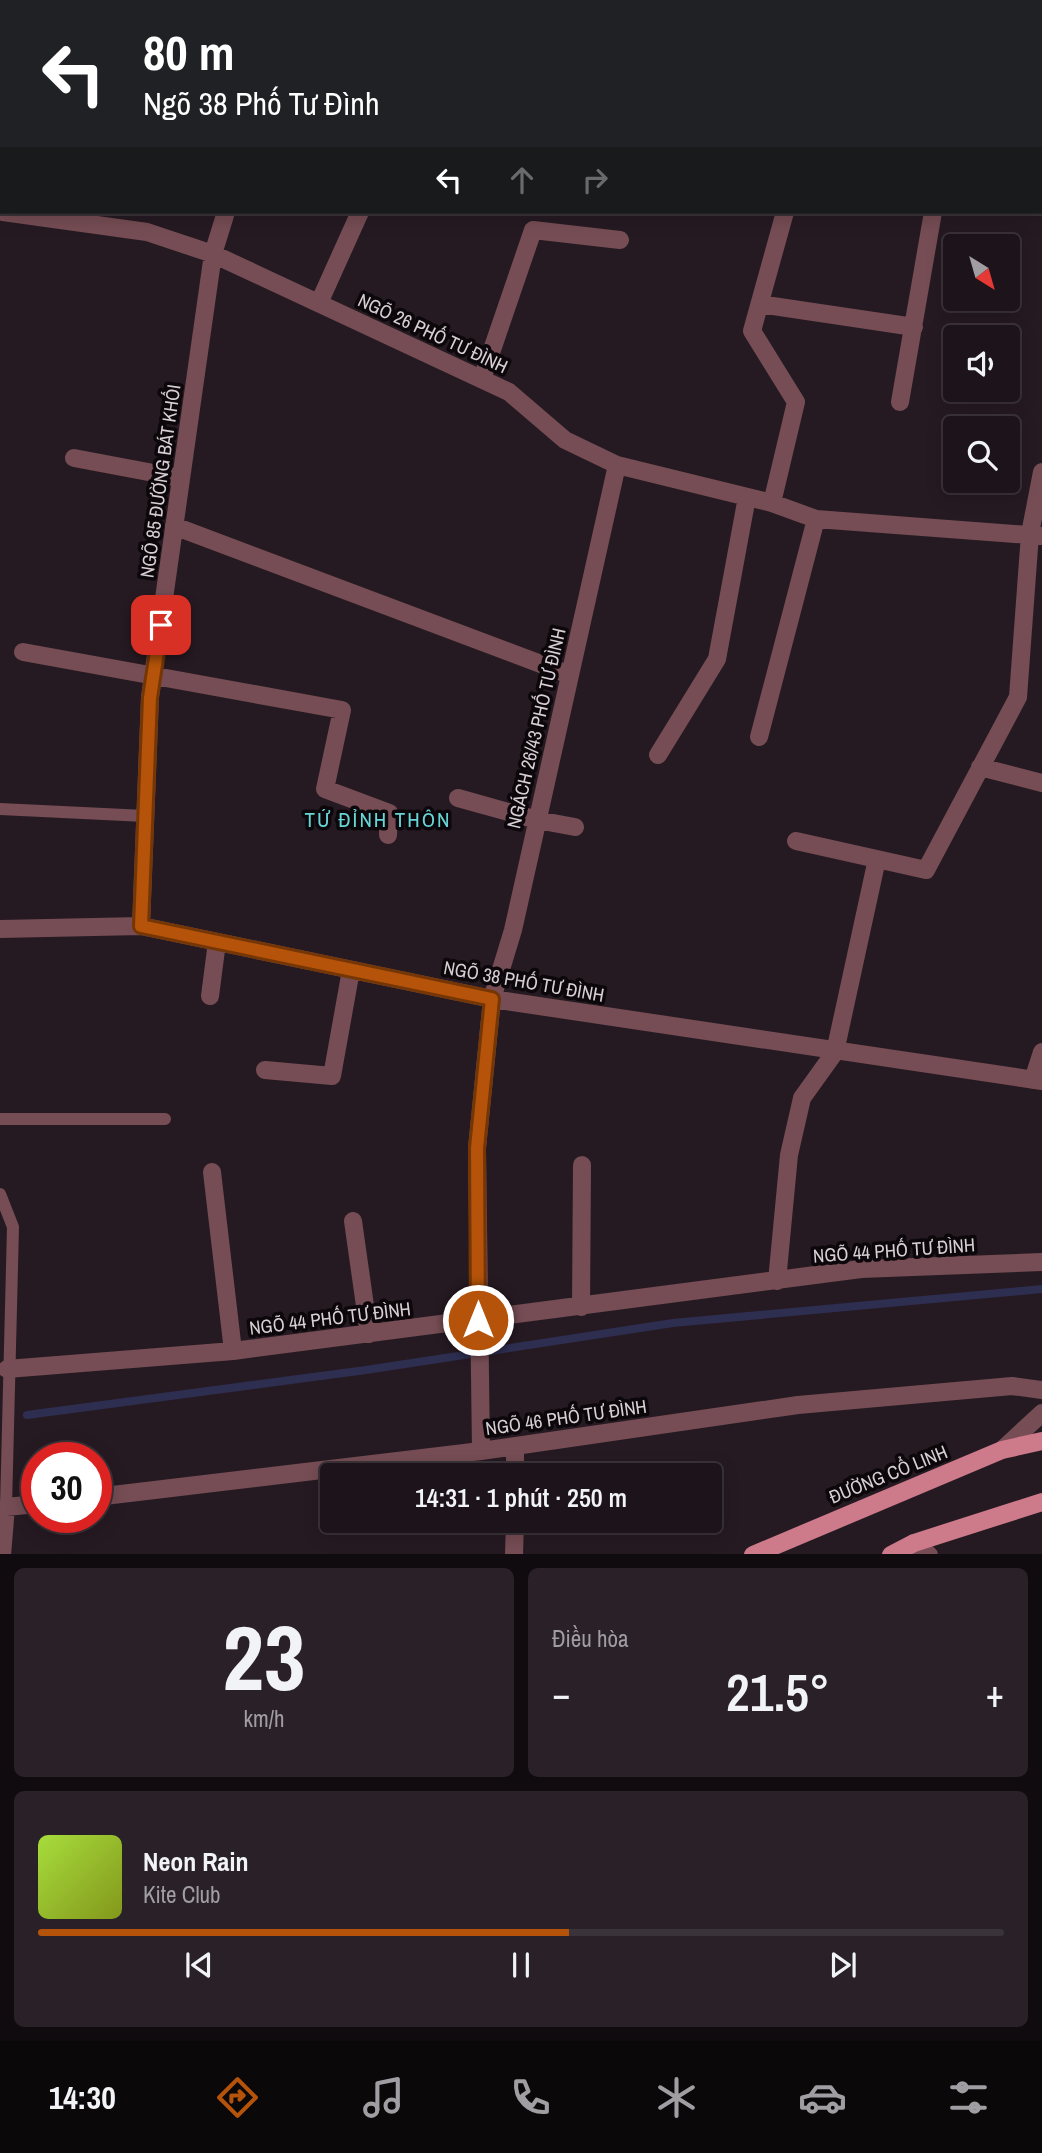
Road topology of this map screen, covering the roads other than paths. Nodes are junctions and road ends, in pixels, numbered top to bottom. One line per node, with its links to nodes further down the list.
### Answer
1 (16, 214): 7 (street, NGÕ 26 PHỐ TƯ ĐÌNH)
2 (225, 214): 7 (street, NGÕ 85 ĐƯỜNG BÁT KHỐI)
3 (359, 214): 8 (street)
4 (784, 214): 9 (street)
5 (933, 214): 10 (street)
6 (620, 240): 11 (street)
7 (213, 254): 8 (street, NGÕ 26 PHỐ TƯ ĐÌNH); 16 (street, NGÕ 85 ĐƯỜNG BÁT KHỐI)
8 (319, 303): 11 (street, NGÕ 26 PHỐ TƯ ĐÌNH)
9 (760, 304): 10 (street); 18 (street)
10 (914, 327): 12 (street)
11 (482, 379): 14 (street, NGÕ 26 PHỐ TƯ ĐÌNH)
12 (900, 402)
13 (74, 458): 16 (street)
14 (617, 465): 17 (street, NGÕ 26 PHỐ TƯ ĐÌNH); 24 (street, NGÁCH 26/43 PHỐ TƯ ĐÌNH)
15 (1042, 472): 21 (street)
16 (180, 478): 20 (street, NGÕ 85 ĐƯỜNG BÁT KHỐI)
17 (747, 497): 18 (street, NGÕ 26 PHỐ TƯ ĐÌNH); 26 (street)
18 (772, 503): 19 (street, NGÕ 26 PHỐ TƯ ĐÌNH)
19 (816, 519): 21 (street, NGÕ 26 PHỐ TƯ ĐÌNH); 25 (street)
20 (174, 526): 23 (street, NGÕ 85 ĐƯỜNG BÁT KHỐI); 24 (street)
21 (1036, 535): 27 (street)
22 (23, 652): 23 (street)
23 (154, 674): 31 (street, NGÕ 85 ĐƯỜNG BÁT KHỐI); 34 (street)
24 (570, 675): 32 (street, NGÁCH 26/43 PHỐ TƯ ĐÌNH)
25 (760, 737)
26 (658, 755)
27 (980, 767): 28 (street); 36 (street)
28 (1042, 783)
29 (458, 798): 32 (street)
30 (0, 809): 31 (lane)
31 (145, 816): 37 (street, NGÕ 85 ĐƯỜNG BÁT KHỐI)
32 (537, 820): 33 (street); 42 (street, NGÁCH 26/43 PHỐ TƯ ĐÌNH)
33 (575, 827)
34 (388, 835)
35 (796, 841): 36 (street)
36 (877, 859): 43 (street)
37 (141, 926): 38 (street, NGÕ 38 PHỐ TƯ ĐÌNH); 39 (street, NGÕ 38 PHỐ TƯ ĐÌNH)
38 (0, 929)
39 (217, 942): 40 (street, NGÕ 38 PHỐ TƯ ĐÌNH); 41 (street)
40 (351, 970): 42 (street, NGÕ 38 PHỐ TƯ ĐÌNH); 45 (street)
41 (210, 996)
42 (492, 999): 43 (street, NGÕ 38 PHỐ TƯ ĐÌNH); 56 (street, NGÁCH 26/43 PHỐ TƯ ĐÌNH)
43 (835, 1052): 46 (street, NGÕ 38 PHỐ TƯ ĐÌNH); 54 (street)
44 (1042, 1052): 46 (street)
45 (265, 1070)
46 (1037, 1081)
47 (0, 1119): 48 (lane)
48 (165, 1119)
49 (582, 1165): 55 (street)
50 (212, 1172): 58 (street)
51 (0, 1194): 59 (lane)
52 (353, 1221): 57 (street)
53 (1042, 1262): 54 (street, NGÕ 44 PHỐ TƯ ĐÌNH)
54 (778, 1280): 55 (street, NGÕ 44 PHỐ TƯ ĐÌNH)
55 (581, 1307): 56 (street, NGÕ 44 PHỐ TƯ ĐÌNH)
56 (478, 1327): 57 (street, NGÕ 44 PHỐ TƯ ĐÌNH); 65 (street, NGÁCH 26/43 PHỐ TƯ ĐÌNH)
57 (369, 1334): 58 (street, NGÕ 44 PHỐ TƯ ĐÌNH)
58 (233, 1351): 59 (street, NGÕ 44 PHỐ TƯ ĐÌNH)
59 (8, 1369): 67 (lane)
60 (1042, 1390): 63 (street, NGÕ 46 PHỐ TƯ ĐÌNH)
61 (1042, 1413): 64 (street)
62 (1042, 1441): 64 (main road, ĐƯỜNG CỔ LINH)
63 (515, 1446): 65 (street, NGÕ 46 PHỐ TƯ ĐÌNH); 66 (street)
64 (1002, 1450): 76 (main road, ĐƯỜNG CỔ LINH)
65 (481, 1451): 68 (street, NGÕ 46 PHỐ TƯ ĐÌNH)
66 (515, 1463)
67 (3, 1473): 71 (lane)
68 (112, 1495)
69 (1042, 1502): 73 (main road)
70 (21, 1506): 71 (street)
71 (6, 1507): 74 (street)
72 (515, 1533): 75 (street)
73 (909, 1551)
74 (2, 1554)
75 (514, 1554)
76 (754, 1554)

